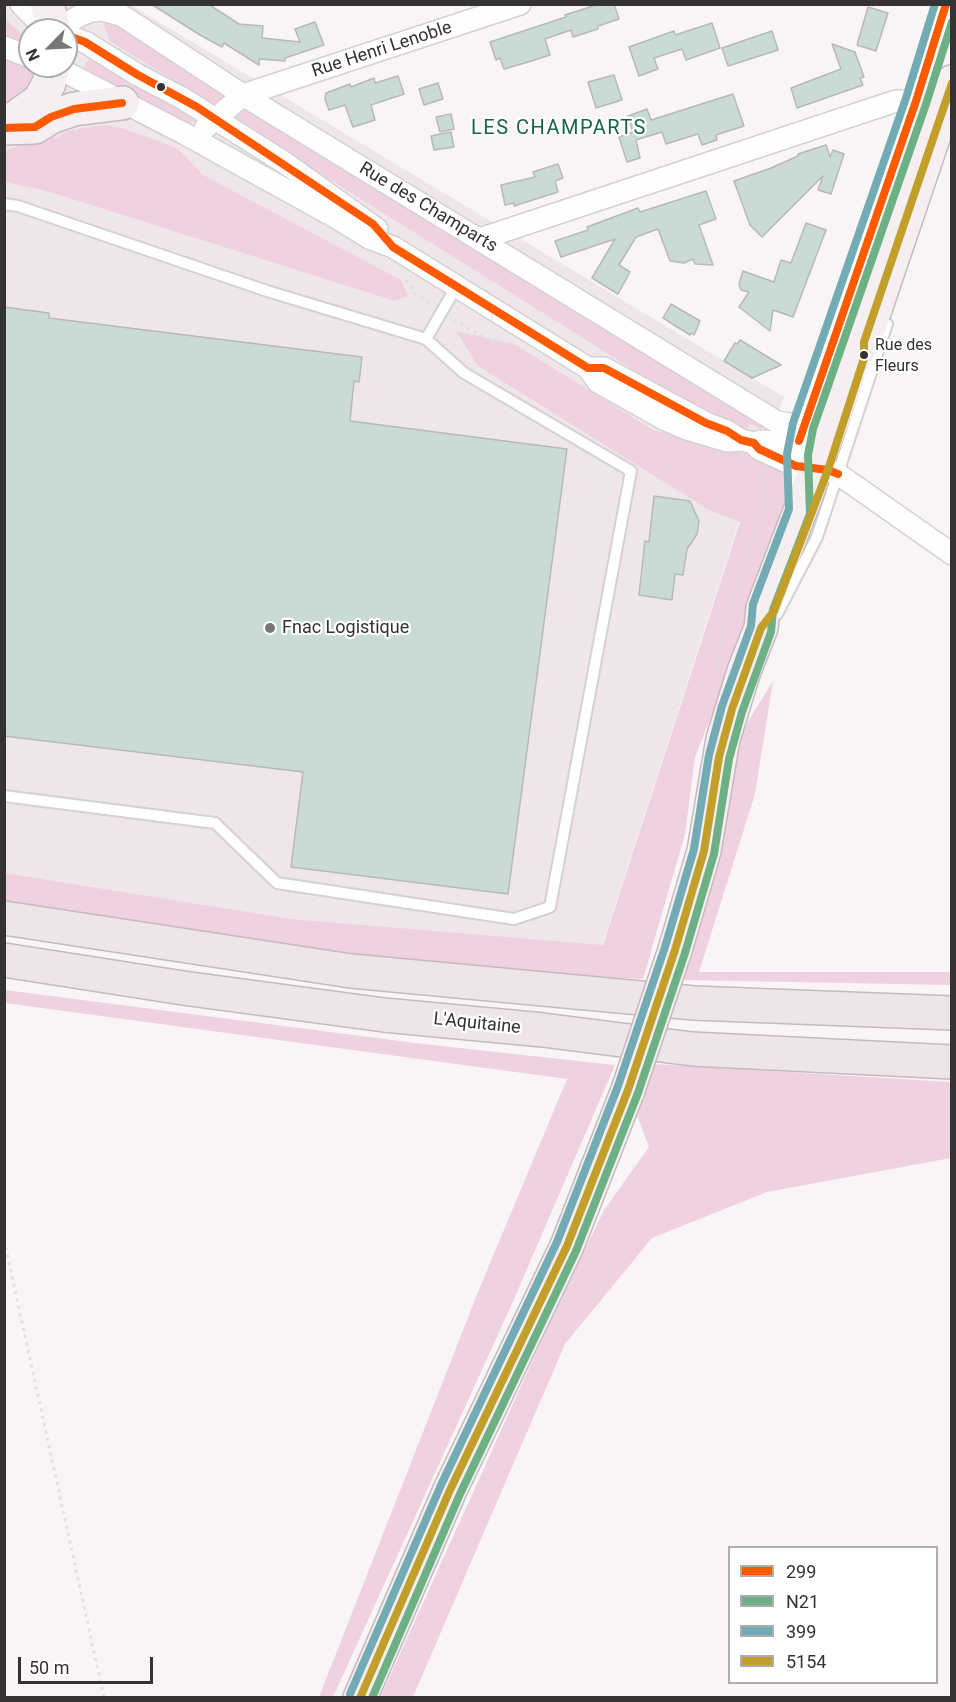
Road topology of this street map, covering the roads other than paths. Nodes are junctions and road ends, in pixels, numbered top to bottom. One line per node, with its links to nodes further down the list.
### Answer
1 (21, 4): 4 (street)
2 (520, 4): 10 (street, Rue Henri Lenoble)
3 (946, 4): 11 (street)
4 (34, 18)
5 (78, 18): 10 (street, Rue des Champarts)
6 (78, 39): 13 (street, Rue des Champarts)
7 (78, 77): 12 (street, Rue des Champarts)
8 (50, 78): 14 (main road)
9 (951, 82): 22 (main road)
10 (243, 95): 13 (street); 17 (street, Rue des Champarts)
11 (916, 100): 17 (street); 23 (street)
12 (122, 103): 14 (main road); 15 (street, Rue des Champarts)
13 (215, 120): 15 (street); 18 (street, Rue des Champarts)
14 (4, 127)
15 (185, 134): 18 (street, Rue des Champarts)
16 (4, 204): 21 (lane)
17 (480, 239): 23 (street, Rue des Champarts)
18 (393, 247): 19 (street, Rue des Champarts)
19 (456, 287): 21 (lane); 23 (street, Rue des Champarts)
20 (892, 310): 23 (lane)
21 (426, 339): 26 (lane)
22 (864, 342): 23 (main road); 23 (main road)
23 (816, 453): 24 (street, Rue des Champarts); 25 (main road); 25 (main road)
24 (951, 554)
25 (761, 628): 31 (main road, bridge)
26 (4, 796)
27 (4, 918): 29 (highway)
28 (4, 960): 30 (highway, L'Aquitaine)
29 (951, 1013)
30 (951, 1062)
31 (360, 1698)

